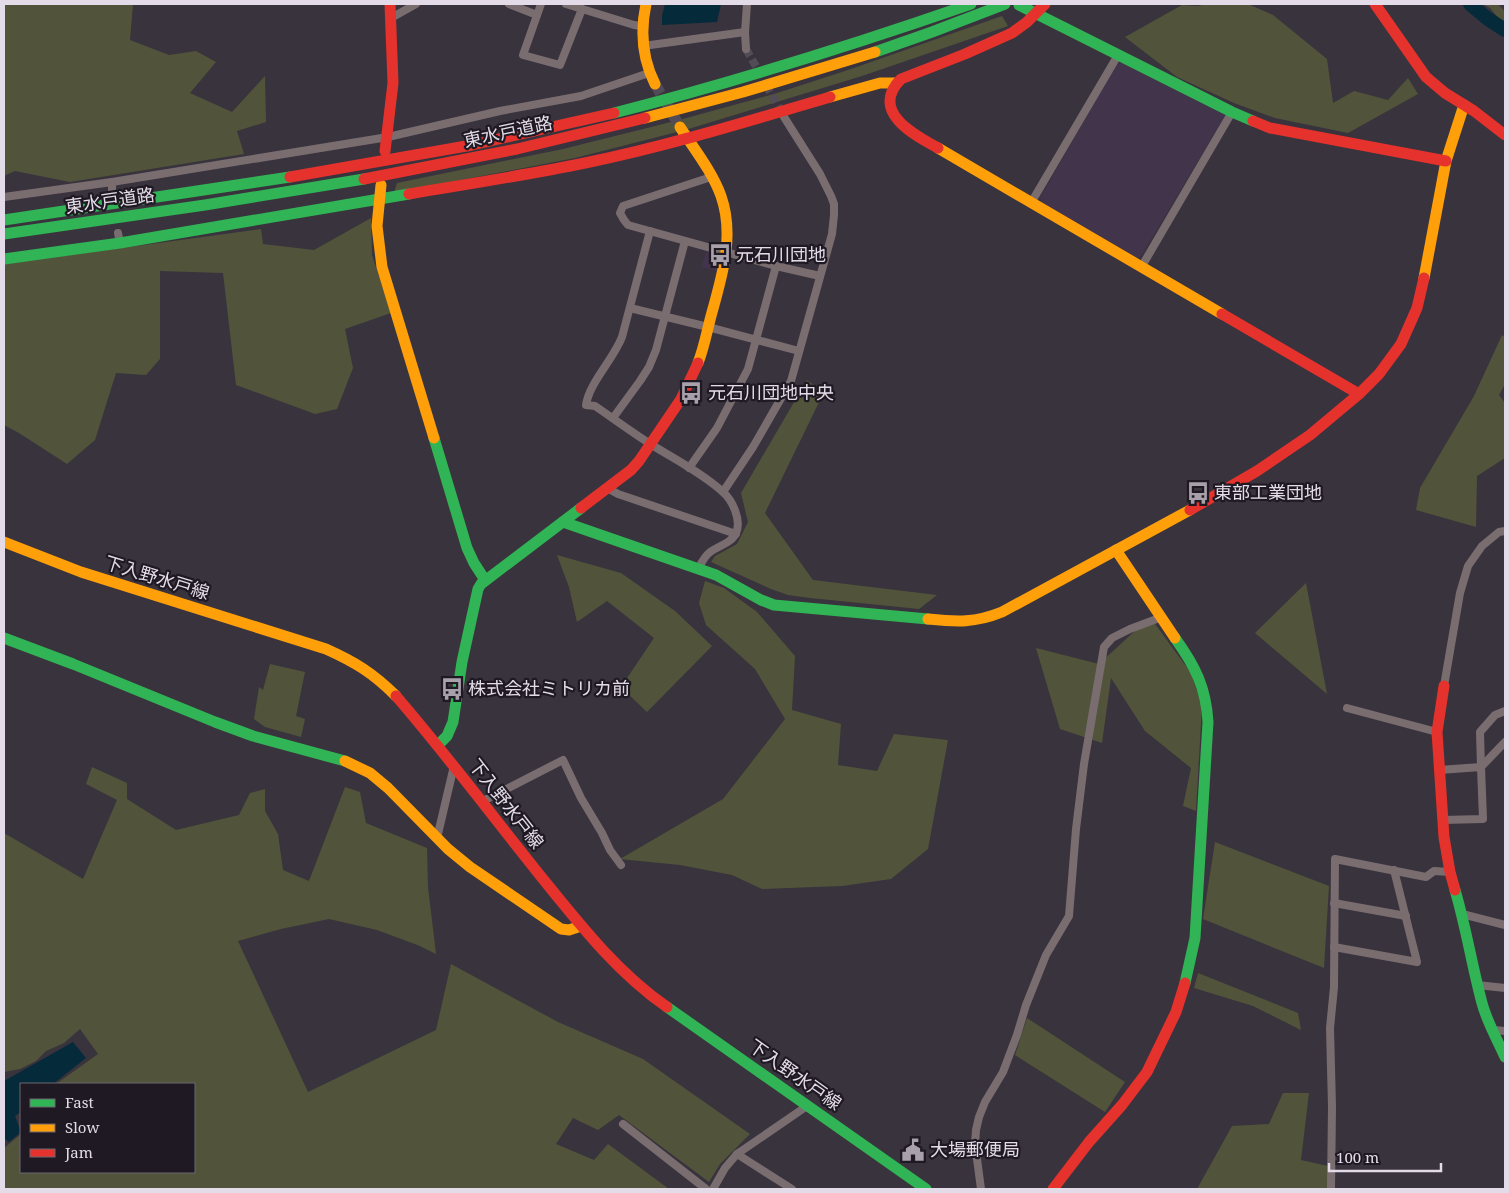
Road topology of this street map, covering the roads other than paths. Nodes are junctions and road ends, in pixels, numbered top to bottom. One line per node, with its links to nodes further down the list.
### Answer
1 (390, 4): 16 (main road)
2 (416, 4): 16 (street)
3 (509, 4): 15 (street)
4 (541, 4): 15 (street)
5 (566, 4): 13 (street)
6 (646, 4): 17 (main road)
7 (747, 4): 18 (street)
8 (971, 4): 41 (main road, 東水戸道路)
9 (1005, 4): 43 (main road, 東水戸道路)
10 (1045, 4): 14 (main road)
11 (1375, 4): 25 (main road)
12 (1019, 5): 14 (main road)
13 (582, 9): 15 (street); 17 (street)
14 (1035, 14): 21 (main road); 23 (main road)
15 (537, 15)
16 (391, 18): 30 (main road)
17 (642, 26): 19 (main road)
18 (745, 32): 19 (street); 20 (street)
19 (643, 46): 22 (main road)
20 (746, 48)
21 (1118, 55): 26 (main road); 40 (street)
22 (650, 73): 24 (main road); 30 (street)
23 (896, 83): 31 (main road); 40 (main road)
24 (655, 84)
25 (1464, 105): 29 (main road); 33 (main road)
26 (1232, 112): 33 (main road); 48 (street)
27 (784, 117): 49 (street)
28 (680, 128): 31 (main road)
29 (1505, 135)
30 (388, 137): 32 (main road); 35 (street)
31 (687, 139): 34 (main road); 39 (main road)
32 (385, 151)
33 (1446, 161): 55 (main road)
34 (711, 177): 42 (street); 45 (main road)
35 (112, 182): 37 (street); 38 (street)
36 (381, 185): 39 (main road)
37 (112, 192)
38 (4, 197)
39 (379, 200): 46 (main road); 67 (main road)
40 (1031, 203): 48 (main road)
41 (4, 220)
42 (650, 231): 44 (street); 50 (street)
43 (4, 234)
44 (685, 241): 45 (street); 51 (street)
45 (727, 252): 47 (street); 52 (main road)
46 (4, 259)
47 (776, 266): 49 (street); 53 (street)
48 (1142, 266): 55 (main road)
49 (820, 276): 54 (street)
50 (630, 308): 51 (street); 56 (street)
51 (666, 316): 52 (street); 56 (street)
52 (708, 327): 53 (street); 57 (main road)
53 (756, 340): 54 (street); 58 (street)
54 (799, 351): 60 (street)
55 (1359, 394): 65 (main road)
56 (613, 418): 57 (street)
57 (651, 444): 58 (street); 59 (main road)
58 (689, 468): 60 (street)
59 (607, 488): 61 (main road); 63 (street)
60 (723, 492): 63 (street)
61 (563, 522): 66 (main road); 67 (main road)
62 (1505, 531): 70 (street)
63 (736, 534): 66 (street)
64 (4, 542): 75 (main road, 下入野水戸線)
65 (1116, 550): 66 (main road); 68 (main road)
66 (698, 569)
67 (485, 580): 75 (main road)
68 (1162, 617): 105 (street); 106 (main road)
69 (4, 638): 81 (main road)
70 (1444, 686): 73 (main road)
71 (1347, 708): 73 (street)
72 (1505, 710): 77 (street)
73 (1437, 732): 78 (main road)
74 (1505, 742): 77 (street)
75 (438, 745): 76 (main road, 下入野水戸線)
76 (454, 766): 79 (main road, 下入野水戸線); 81 (street)
77 (1481, 767): 78 (street); 80 (street)
78 (1439, 770): 80 (main road)
79 (481, 802): 82 (street); 89 (main road, 下入野水戸線)
80 (1442, 820): 84 (main road)
81 (437, 838): 89 (main road)
82 (620, 865)
83 (1394, 870): 84 (street); 85 (street); 87 (street)
84 (1450, 872): 86 (main road)
85 (1334, 903): 87 (street); 90 (street)
86 (1462, 914): 88 (street); 91 (main road)
87 (1406, 916): 90 (street)
88 (1505, 925)
89 (581, 926): 96 (main road, 下入野水戸線)
90 (1334, 947): 107 (street)
91 (1478, 985): 92 (street); 93 (main road)
92 (1505, 988)
93 (1493, 1030): 94 (street); 95 (main road)
94 (1505, 1031)
95 (1505, 1057)
96 (807, 1106): 98 (street); 104 (main road, 下入野水戸線)
97 (623, 1124): 100 (street)
98 (737, 1154): 99 (street); 101 (street)
99 (780, 1181): 102 (street); 103 (street)
100 (706, 1189)
101 (713, 1189)
102 (774, 1189)
103 (792, 1189)
104 (926, 1189)
105 (981, 1189)
106 (1053, 1189)
107 (1331, 1189)

